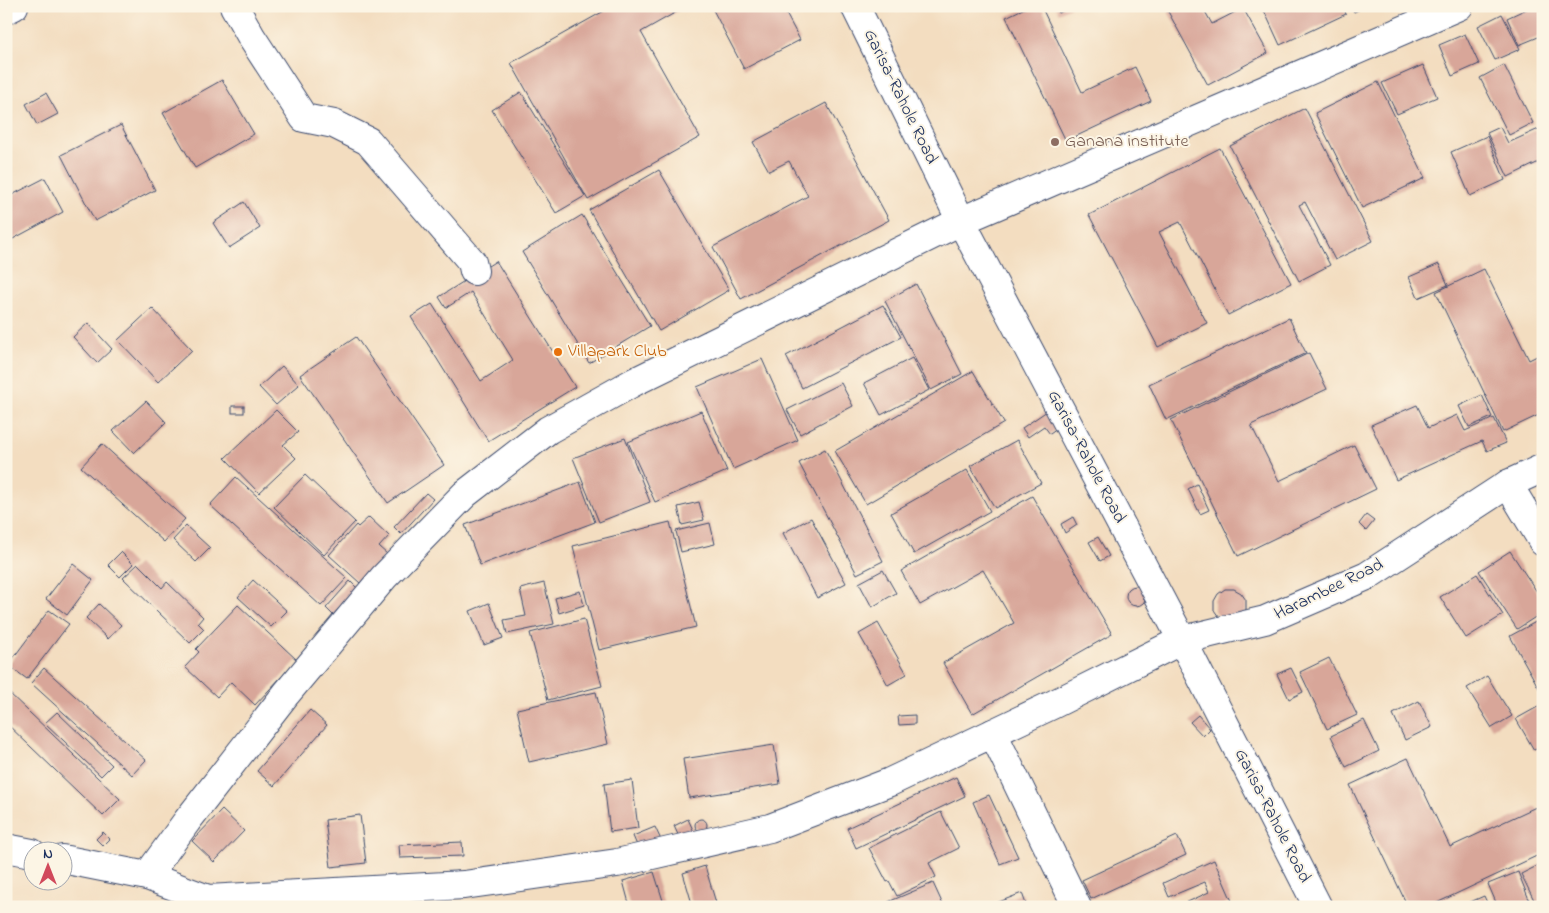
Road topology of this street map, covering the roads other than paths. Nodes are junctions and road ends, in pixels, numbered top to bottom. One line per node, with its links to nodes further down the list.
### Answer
1 (14, 6): 5 (street)
2 (234, 6): 7 (street)
3 (855, 6): 6 (street, Garisa-Rahole Road)
4 (1459, 6): 6 (street)
5 (6, 10)
6 (961, 221): 11 (street, Garisa-Rahole Road); 16 (street)
7 (474, 271)
8 (1543, 468): 9 (street, Harambee Road)
9 (1508, 484): 10 (street); 11 (street, Harambee Road)
10 (1543, 542)
11 (1182, 640): 12 (street, Harambee Road); 19 (street, Garisa-Rahole Road)
12 (993, 733): 17 (street, Harambee Road); 18 (street)
13 (6, 848): 14 (street)
14 (22, 852)
15 (72, 862): 16 (street)
16 (147, 876): 17 (street)
17 (206, 903)
18 (1077, 907)
19 (1318, 907)

